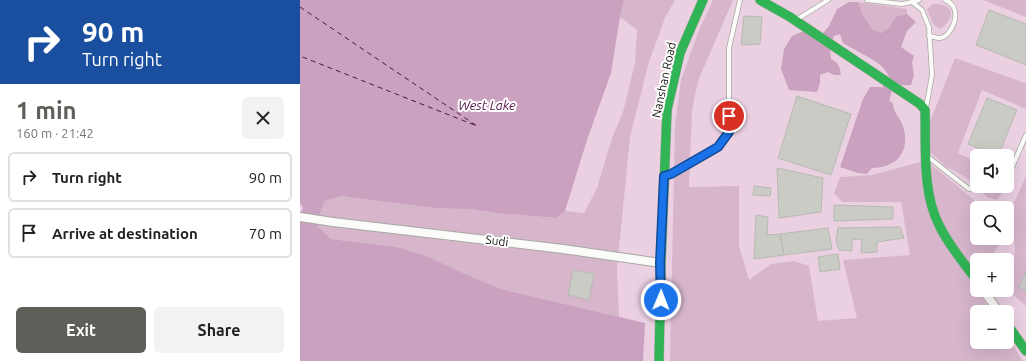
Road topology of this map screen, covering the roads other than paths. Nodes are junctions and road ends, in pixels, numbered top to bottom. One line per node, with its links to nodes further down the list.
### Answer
1 (703, 0): 15 (street, Nanshan Road)
2 (740, 0): 15 (lane)
3 (760, 0): 9 (street)
4 (828, 0): 9 (lane)
5 (867, 0): 8 (lane)
6 (920, 0): 8 (lane)
7 (944, 0): 10 (lane)
8 (912, 2): 10 (lane)
9 (795, 20): 11 (street)
10 (929, 36): 11 (lane)
11 (925, 110): 13 (street)
12 (1026, 135): 14 (lane)
13 (926, 156): 16 (lane); 19 (street)
14 (1014, 163)
15 (664, 176): 18 (street, Nanshan Road)
16 (970, 189)
17 (300, 216): 18 (street, Sudi)
18 (660, 263): 22 (street, Nanshan Road)
19 (970, 271)
20 (1014, 334): 21 (street)
21 (1026, 351)
22 (659, 361)

